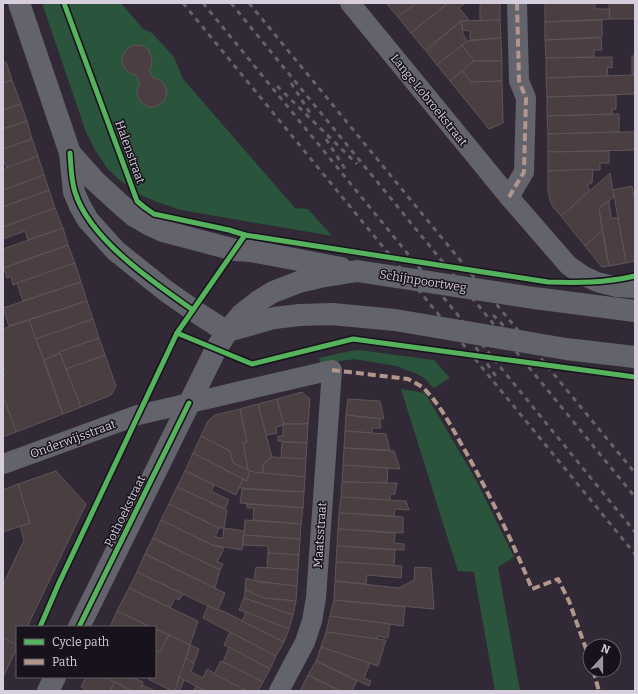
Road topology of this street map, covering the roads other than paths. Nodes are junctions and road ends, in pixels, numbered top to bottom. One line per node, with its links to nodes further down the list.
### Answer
1 (19, 3): 4 (street)
2 (350, 3): 5 (street, Lange Lobroekstraat)
3 (518, 3): 5 (street)
4 (70, 153): 6 (street); 9 (street)
5 (508, 197): 7 (street)
6 (357, 271): 8 (street, Schijnpoortweg); 9 (street, Schijnpoortweg)
7 (635, 288)
8 (635, 312)
9 (227, 332): 10 (street); 11 (street, Schijnpoortweg)
10 (635, 357)
11 (189, 404): 12 (street, Onderwijsstraat); 13 (street, Pothoekstraat); 16 (street, Maatsstraat)
12 (3, 464)
13 (79, 626)
14 (54, 678): 15 (street)
15 (48, 691)
16 (279, 691)

